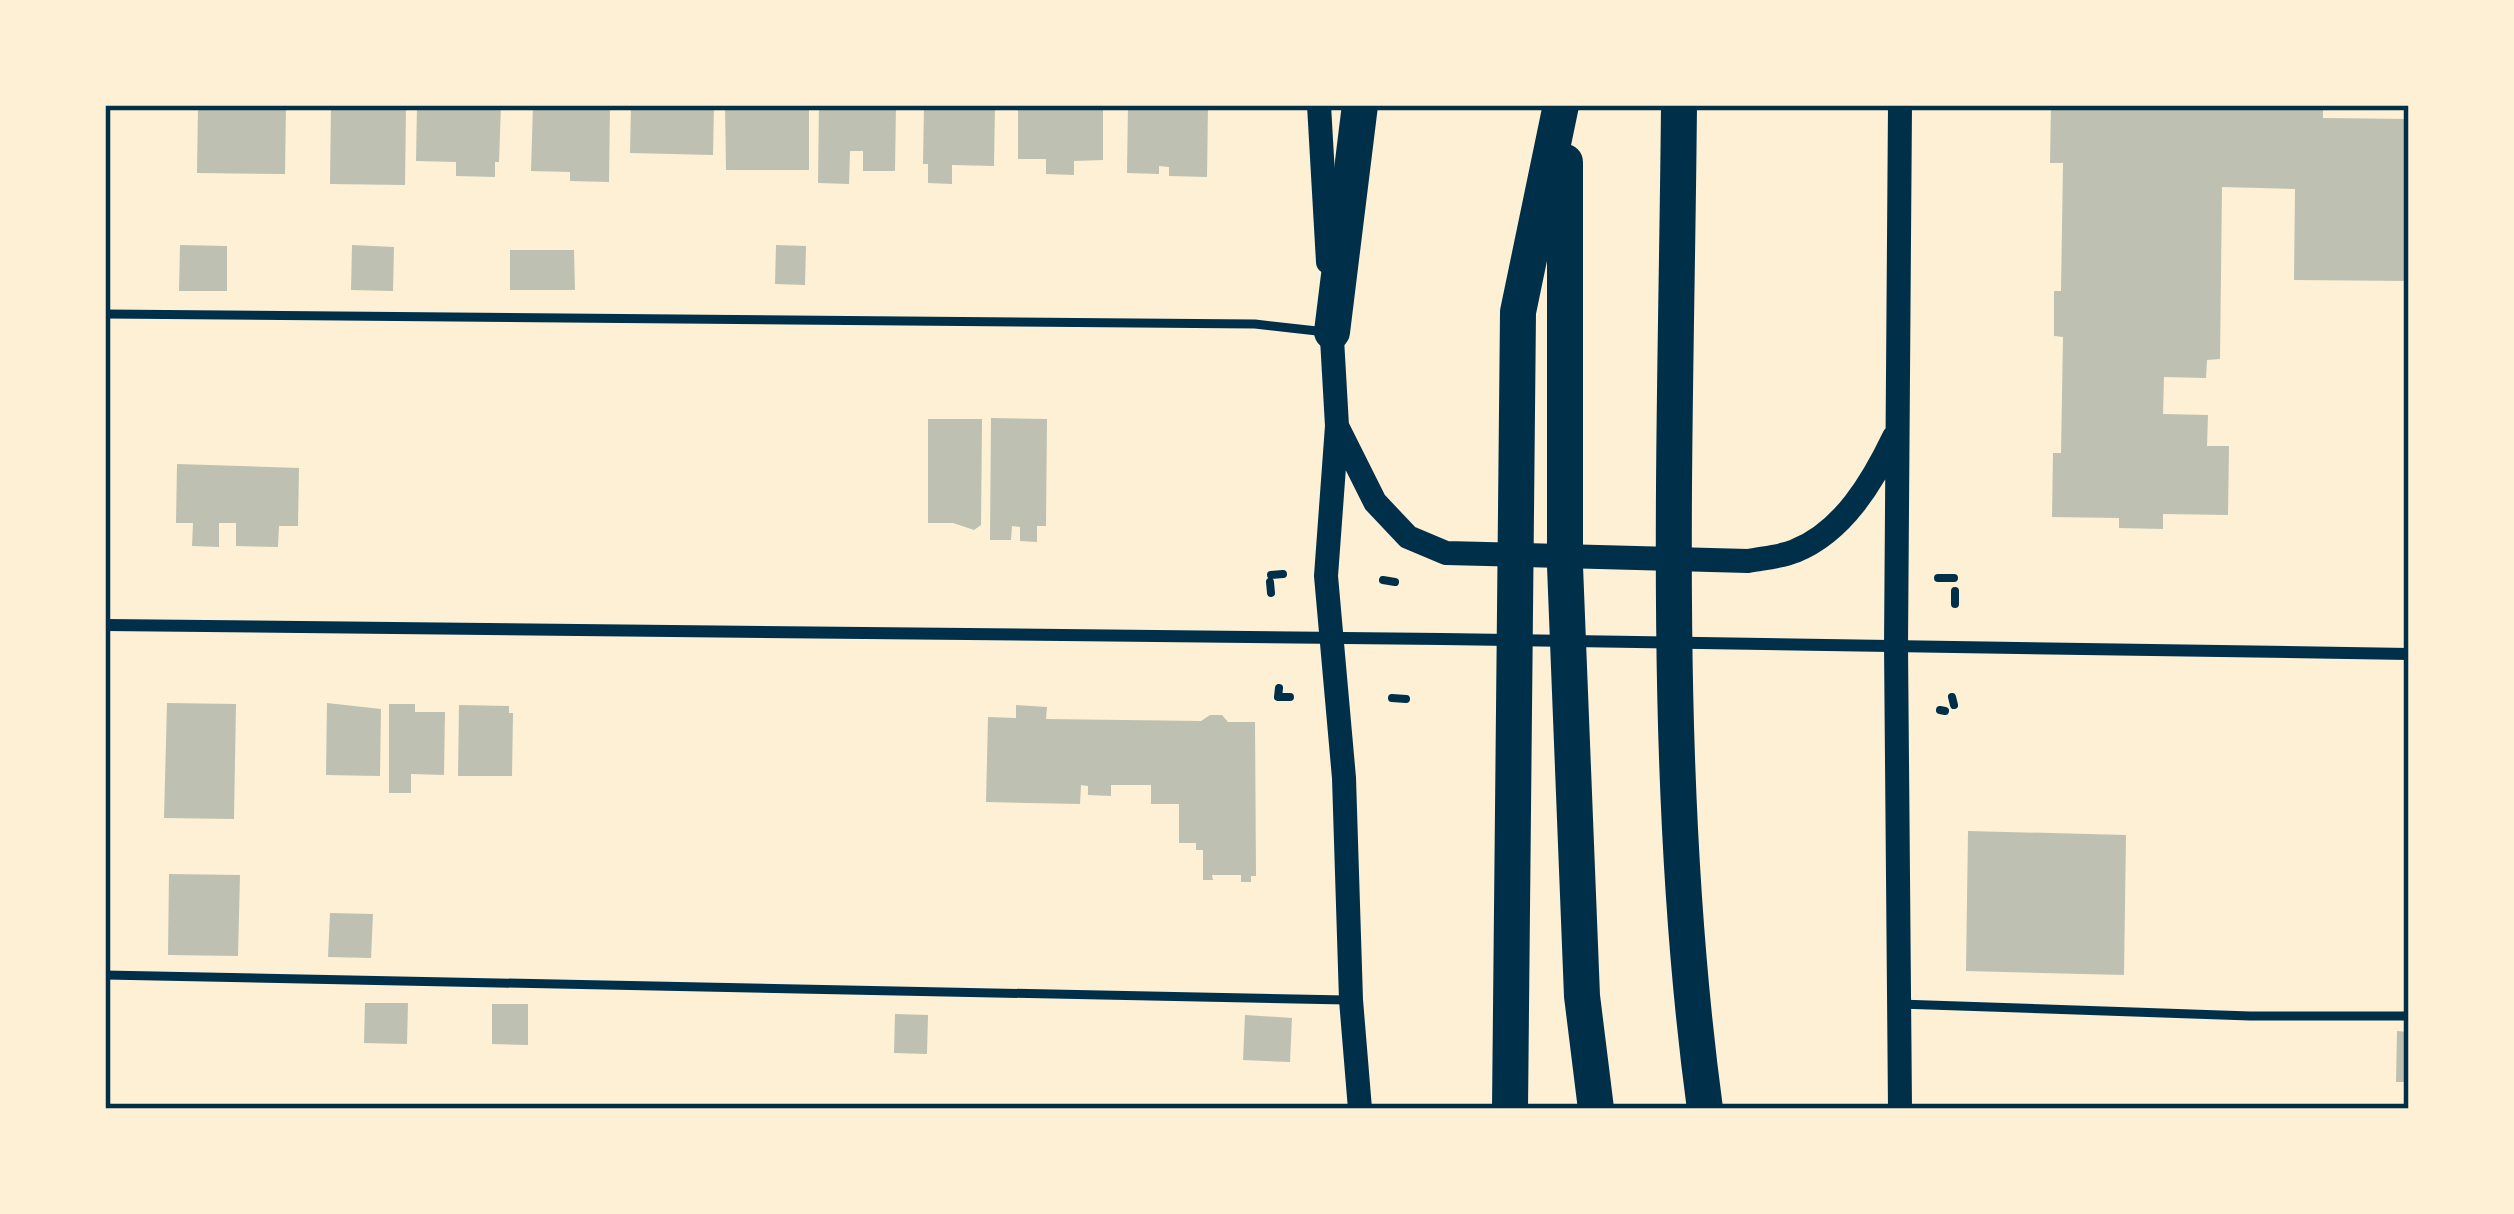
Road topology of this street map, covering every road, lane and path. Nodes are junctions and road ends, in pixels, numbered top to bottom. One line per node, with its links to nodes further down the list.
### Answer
1 (1319, 105): 7 (main road)
2 (1360, 105): 7 (highway)
3 (1562, 105): 31 (highway); 32 (highway)
4 (1679, 105): 33 (highway)
5 (1900, 105): 9 (main road)
6 (105, 314): 7 (lane)
7 (1332, 332): 8 (main road)
8 (1336, 426): 9 (main road); 19 (main road)
9 (1898, 430): 20 (main road)
10 (1283, 574): 15 (path)
11 (1938, 578): 12 (path)
12 (1954, 578)
13 (1383, 580): 14 (path)
14 (1395, 582)
15 (1271, 583)
16 (1955, 591): 17 (path)
17 (1955, 604)
18 (105, 625): 19 (street)
19 (1332, 639): 20 (street); 27 (main road)
20 (1896, 645): 21 (street); 28 (main road)
21 (2409, 654)
22 (1279, 688): 23 (path)
23 (1290, 697)
24 (1393, 698): 25 (path)
25 (1406, 699)
26 (105, 975): 27 (lane)
27 (1351, 1000): 30 (main road)
28 (1898, 1004): 29 (lane); 34 (main road)
29 (2409, 1016)
30 (1360, 1109)
31 (1510, 1109)
32 (1596, 1109)
33 (1705, 1109)
34 (1900, 1109)

